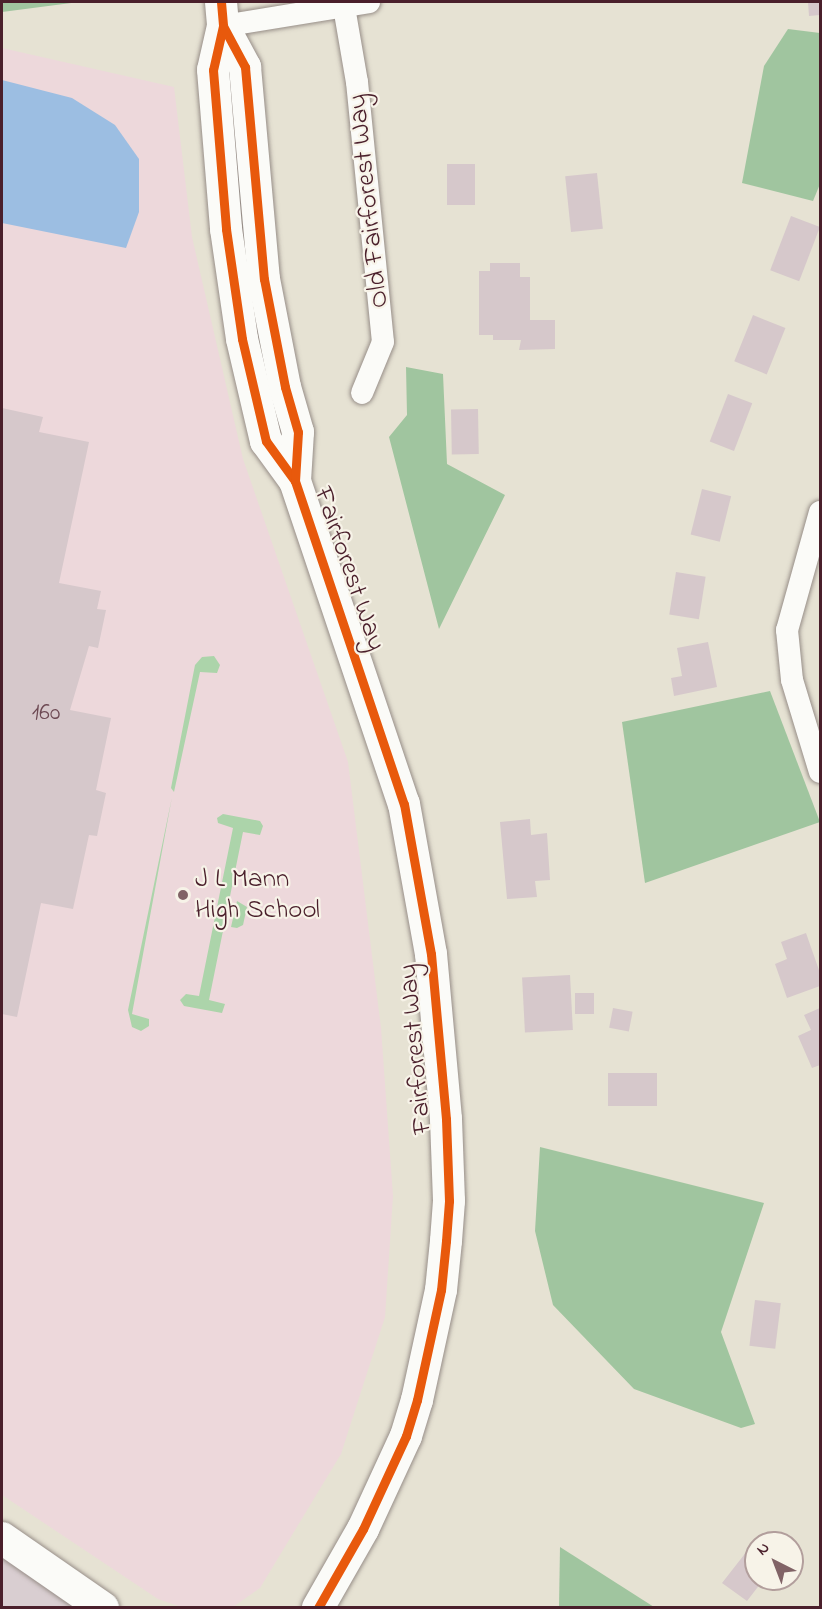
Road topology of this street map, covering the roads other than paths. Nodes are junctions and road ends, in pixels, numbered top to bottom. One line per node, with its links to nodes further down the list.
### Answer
1 (369, 2): 2 (street)
2 (344, 7): 3 (street); 4 (street, Old Fairforest Way)
3 (222, 14): 9 (main road, Fairforest Way)
4 (362, 393)
5 (820, 512): 6 (street)
6 (820, 772)
7 (2, 1538): 8 (main road)
8 (103, 1608)
9 (318, 1608)

